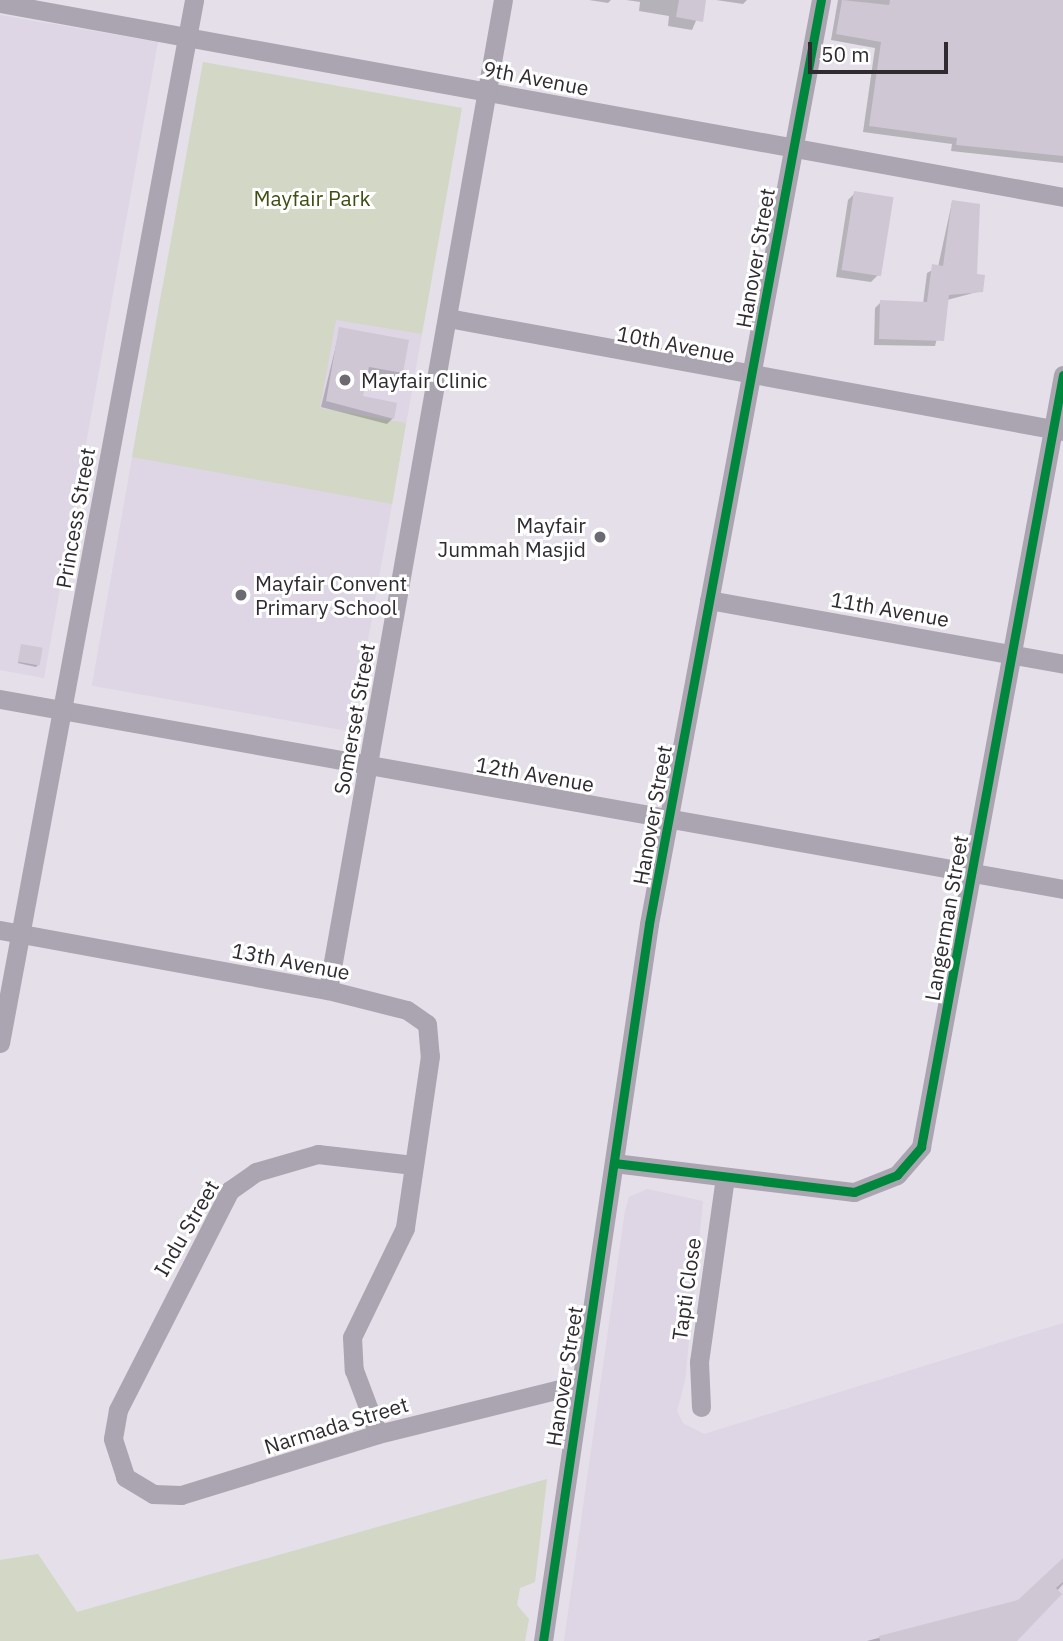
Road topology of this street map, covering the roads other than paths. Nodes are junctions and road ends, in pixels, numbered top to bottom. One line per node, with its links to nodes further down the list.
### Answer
1 (194, 0): 5 (street, Princess Street)
2 (503, 0): 6 (street, Somerset Street)
3 (821, 0): 7 (street, Hanover Street)
4 (0, 2): 5 (street, 9th Avenue)
5 (187, 35): 6 (street, 9th Avenue); 17 (street, Princess Street)
6 (488, 91): 7 (street, 9th Avenue); 9 (street, Somerset Street)
7 (792, 150): 8 (street, 9th Avenue); 11 (street, Hanover Street)
8 (1063, 197)
9 (448, 318): 11 (street, 10th Avenue); 18 (street, Somerset Street)
10 (1063, 375): 12 (street, Langerman Street)
11 (752, 376): 12 (street, 10th Avenue); 13 (street, Hanover Street)
12 (1058, 430): 14 (street, Langerman Street)
13 (709, 600): 14 (street, 11th Avenue); 19 (street, Hanover Street)
14 (1016, 654): 15 (street, 11th Avenue); 20 (street, Langerman Street)
15 (1063, 664)
16 (0, 699): 17 (street, 12th Avenue)
17 (62, 711): 18 (street, 12th Avenue); 23 (street, Princess Street)
18 (369, 768): 19 (street, 12th Avenue); 24 (street, Somerset Street)
19 (669, 820): 20 (street, 12th Avenue); 26 (street, Hanover Street)
20 (972, 873): 21 (street, 12th Avenue); 28 (street, Langerman Street)
21 (1063, 890)
22 (0, 930): 23 (street, 13th Avenue)
23 (21, 934): 24 (street, 13th Avenue); 25 (street, Princess Street)
24 (328, 990): 27 (street, 13th Avenue)
25 (0, 1043)
26 (614, 1163): 28 (street, Langerman Street); 29 (street, Hanover Street)
27 (414, 1166): 31 (street, 13th Avenue); 32 (street, Indu Street)
28 (725, 1178): 30 (street, Tapti Close)
29 (580, 1384): 31 (street, Narmada Street); 33 (street, Hanover Street)
30 (701, 1407)
31 (378, 1434): 32 (street, Narmada Street)
32 (116, 1465)
33 (543, 1641)

